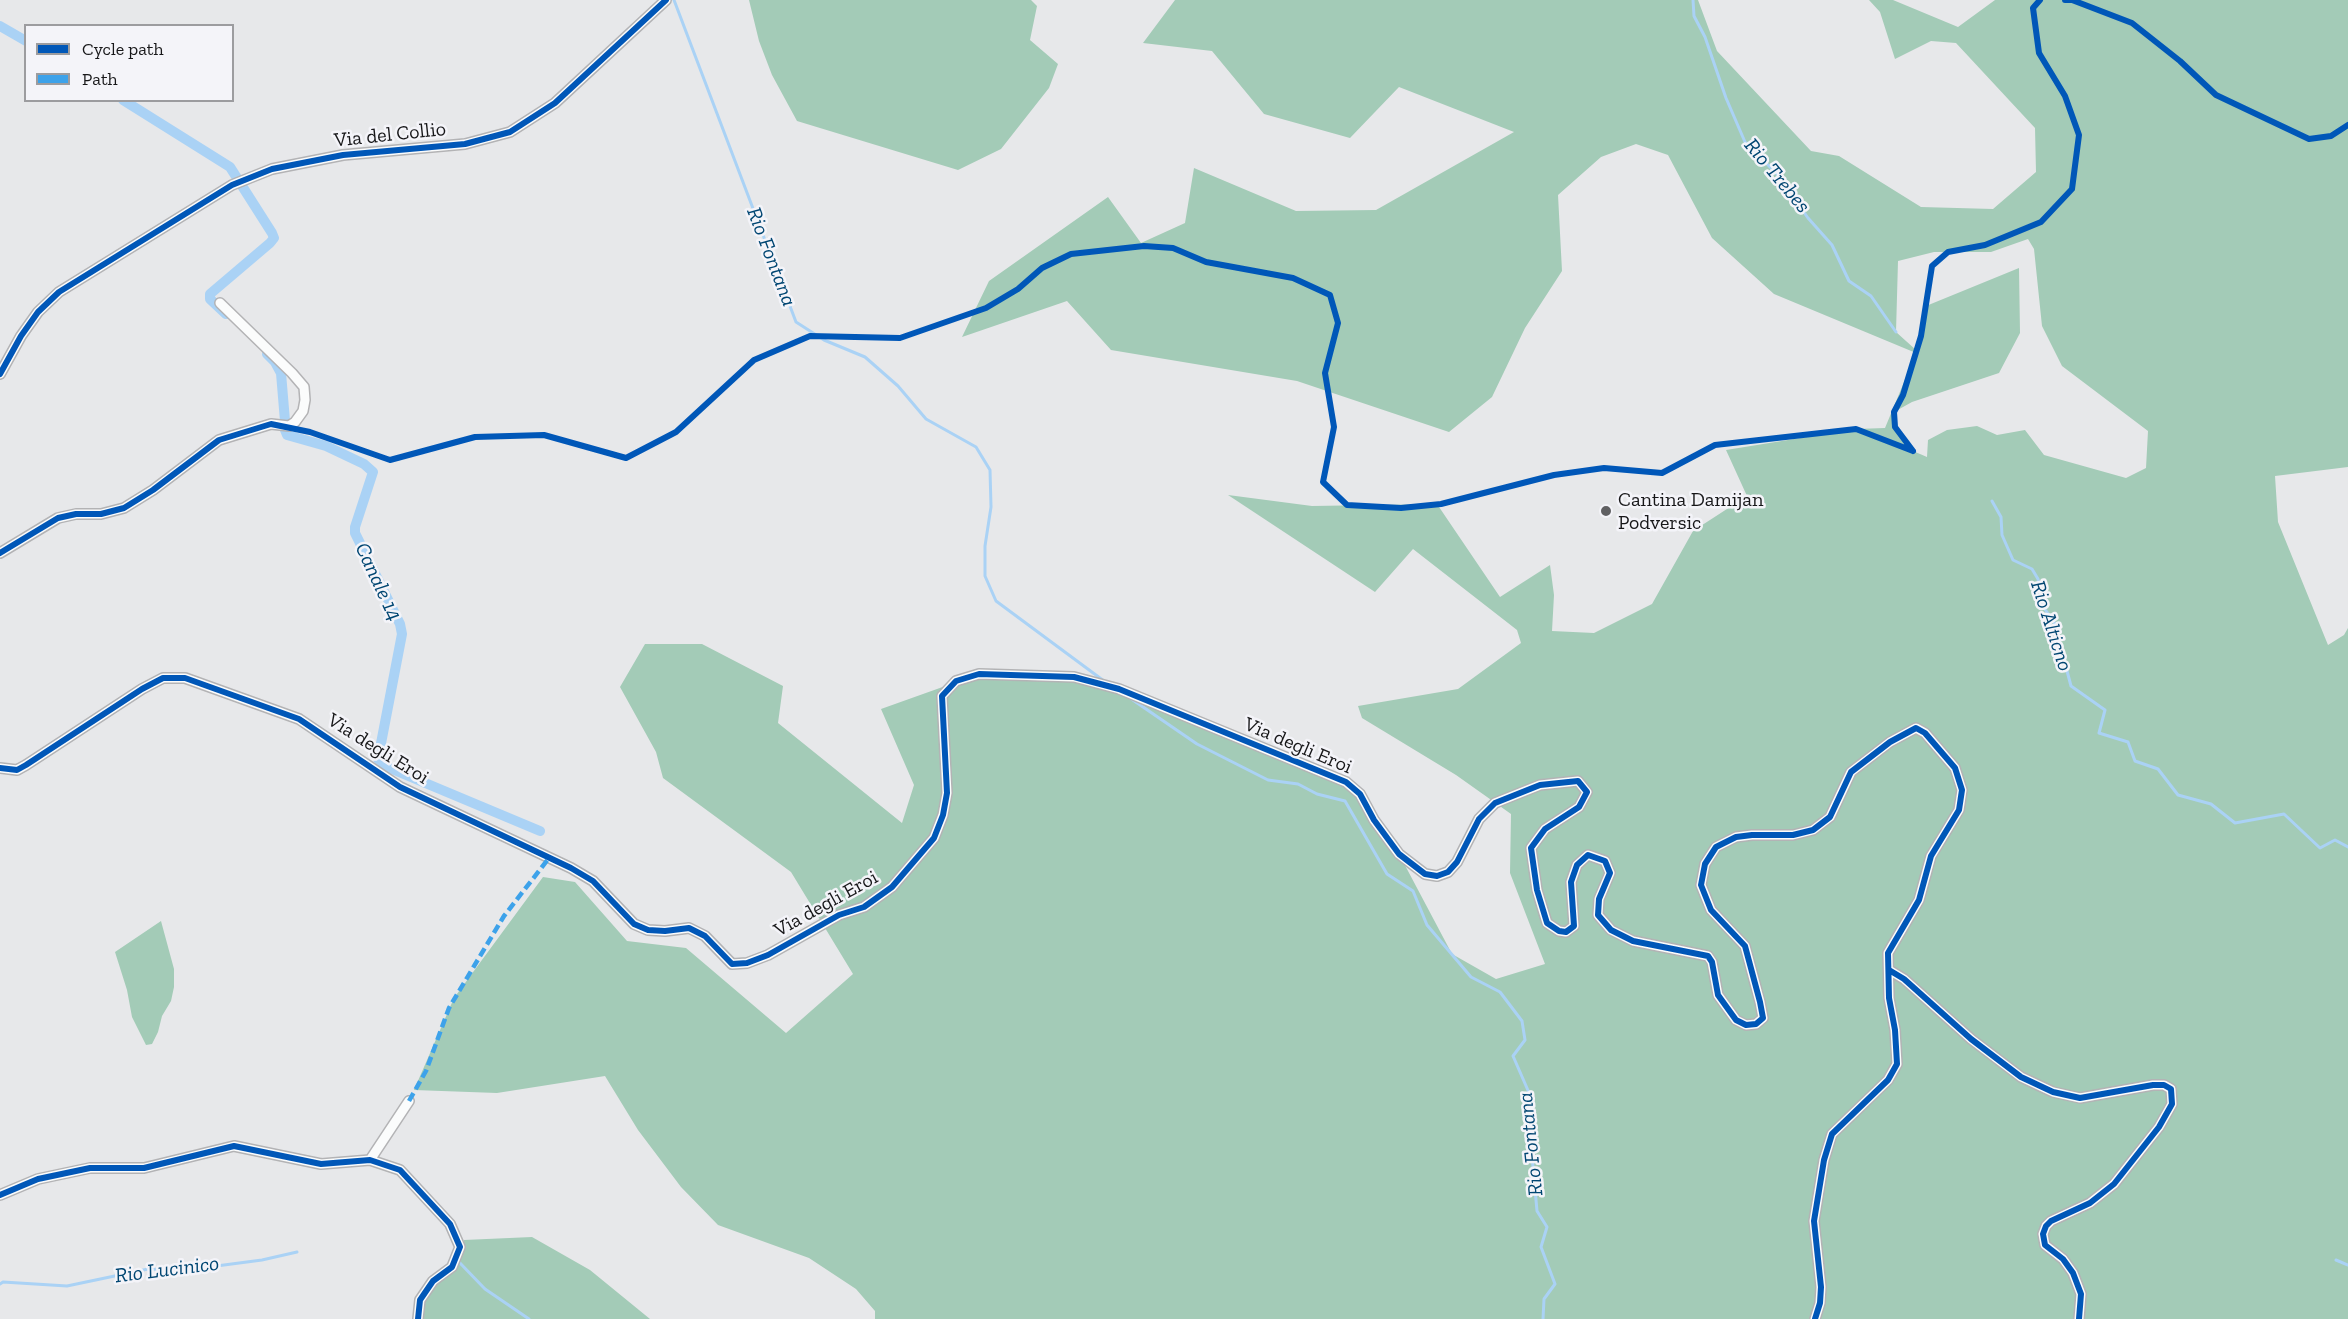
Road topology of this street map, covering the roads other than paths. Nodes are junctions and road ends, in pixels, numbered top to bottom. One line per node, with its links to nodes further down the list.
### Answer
1 (666, 0): 3 (street, Via del Collio)
2 (220, 303): 4 (street)
3 (0, 374)
4 (0, 553)
5 (0, 768): 6 (street, Via degli Eroi)
6 (1889, 970): 11 (street); 12 (street)
7 (409, 1101): 8 (street)
8 (370, 1160): 9 (street); 10 (street)
9 (0, 1195)
10 (418, 1319)
11 (1815, 1319)
12 (2079, 1319)

